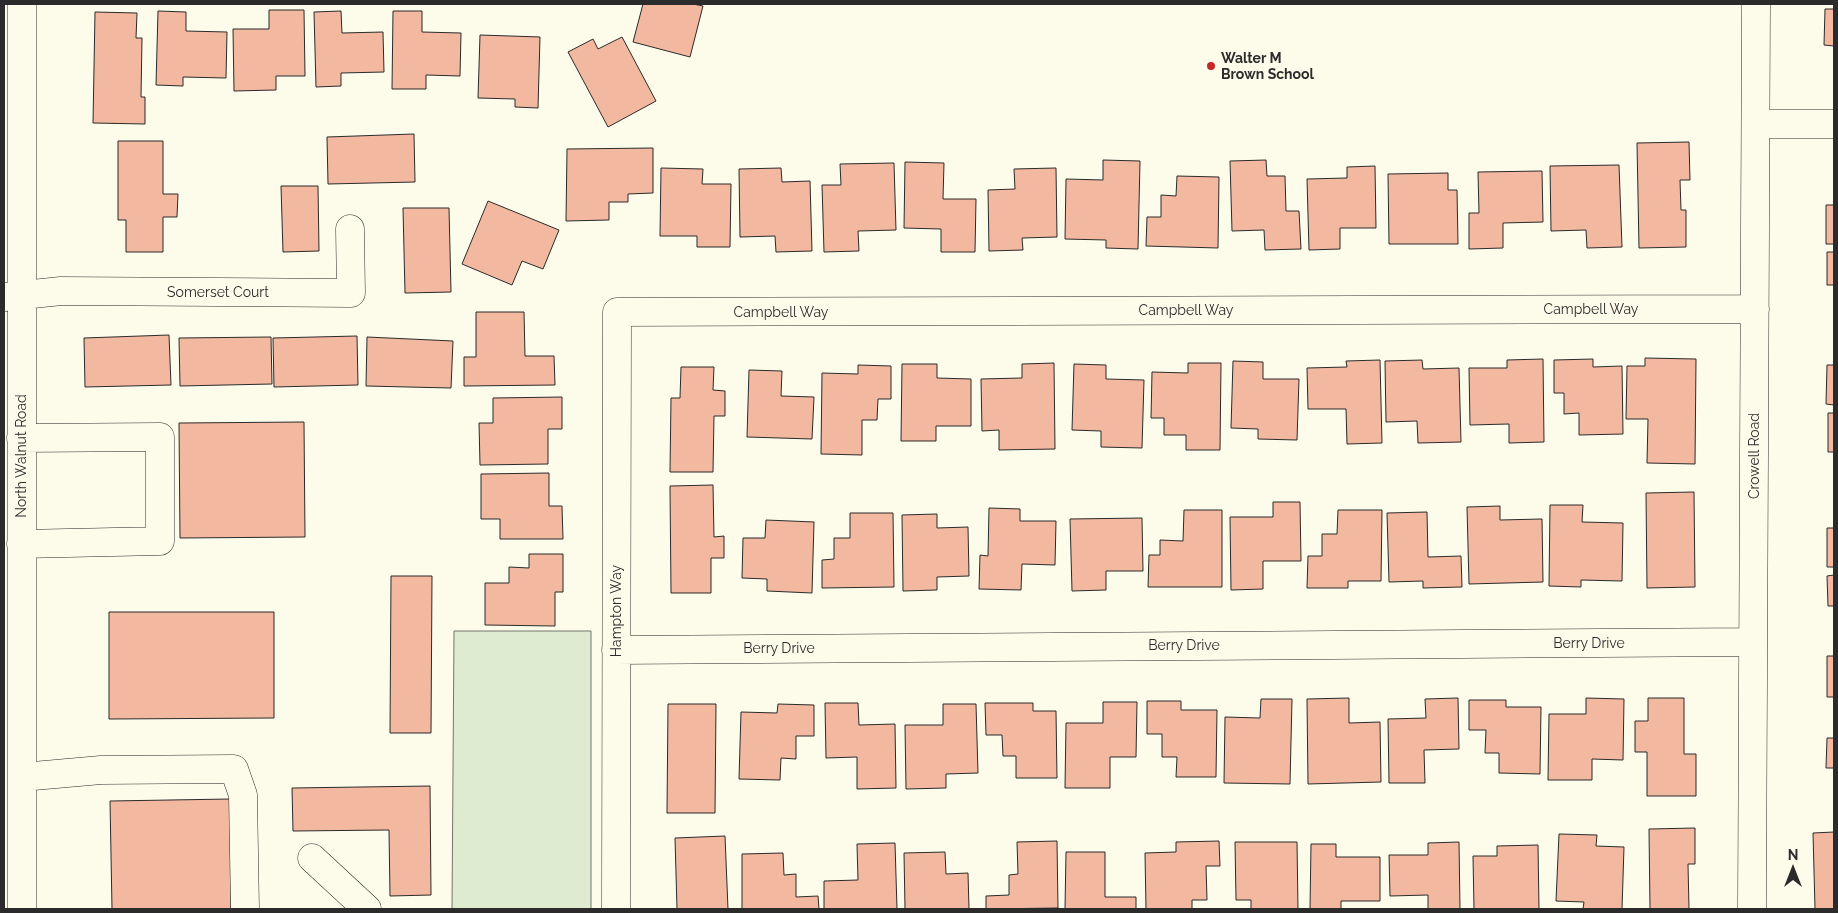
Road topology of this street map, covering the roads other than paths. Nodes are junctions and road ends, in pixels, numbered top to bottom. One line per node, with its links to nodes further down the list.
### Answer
1 (22, 4): 6 (street, North Walnut Road)
2 (1756, 4): 3 (street, Crowell Road)
3 (1756, 124): 4 (street); 7 (street, Crowell Road)
4 (1834, 124)
5 (350, 229): 6 (street, Somerset Court)
6 (12, 297): 9 (street, North Walnut Road)
7 (1755, 308): 8 (street, Campbell Way); 11 (street, Crowell Road)
8 (617, 312): 12 (street, Hampton Way)
9 (21, 438): 10 (street, North Walnut Road); 10 (street)
10 (21, 544): 13 (street, North Walnut Road)
11 (1752, 642): 12 (street, Berry Drive); 19 (street, Crowell Road)
12 (616, 650): 18 (street, Hampton Way)
13 (22, 777): 15 (street, North Walnut Road); 16 (street)
14 (312, 858): 17 (street)
15 (22, 909)
16 (245, 909)
17 (367, 909)
18 (616, 909)
19 (1752, 909)

